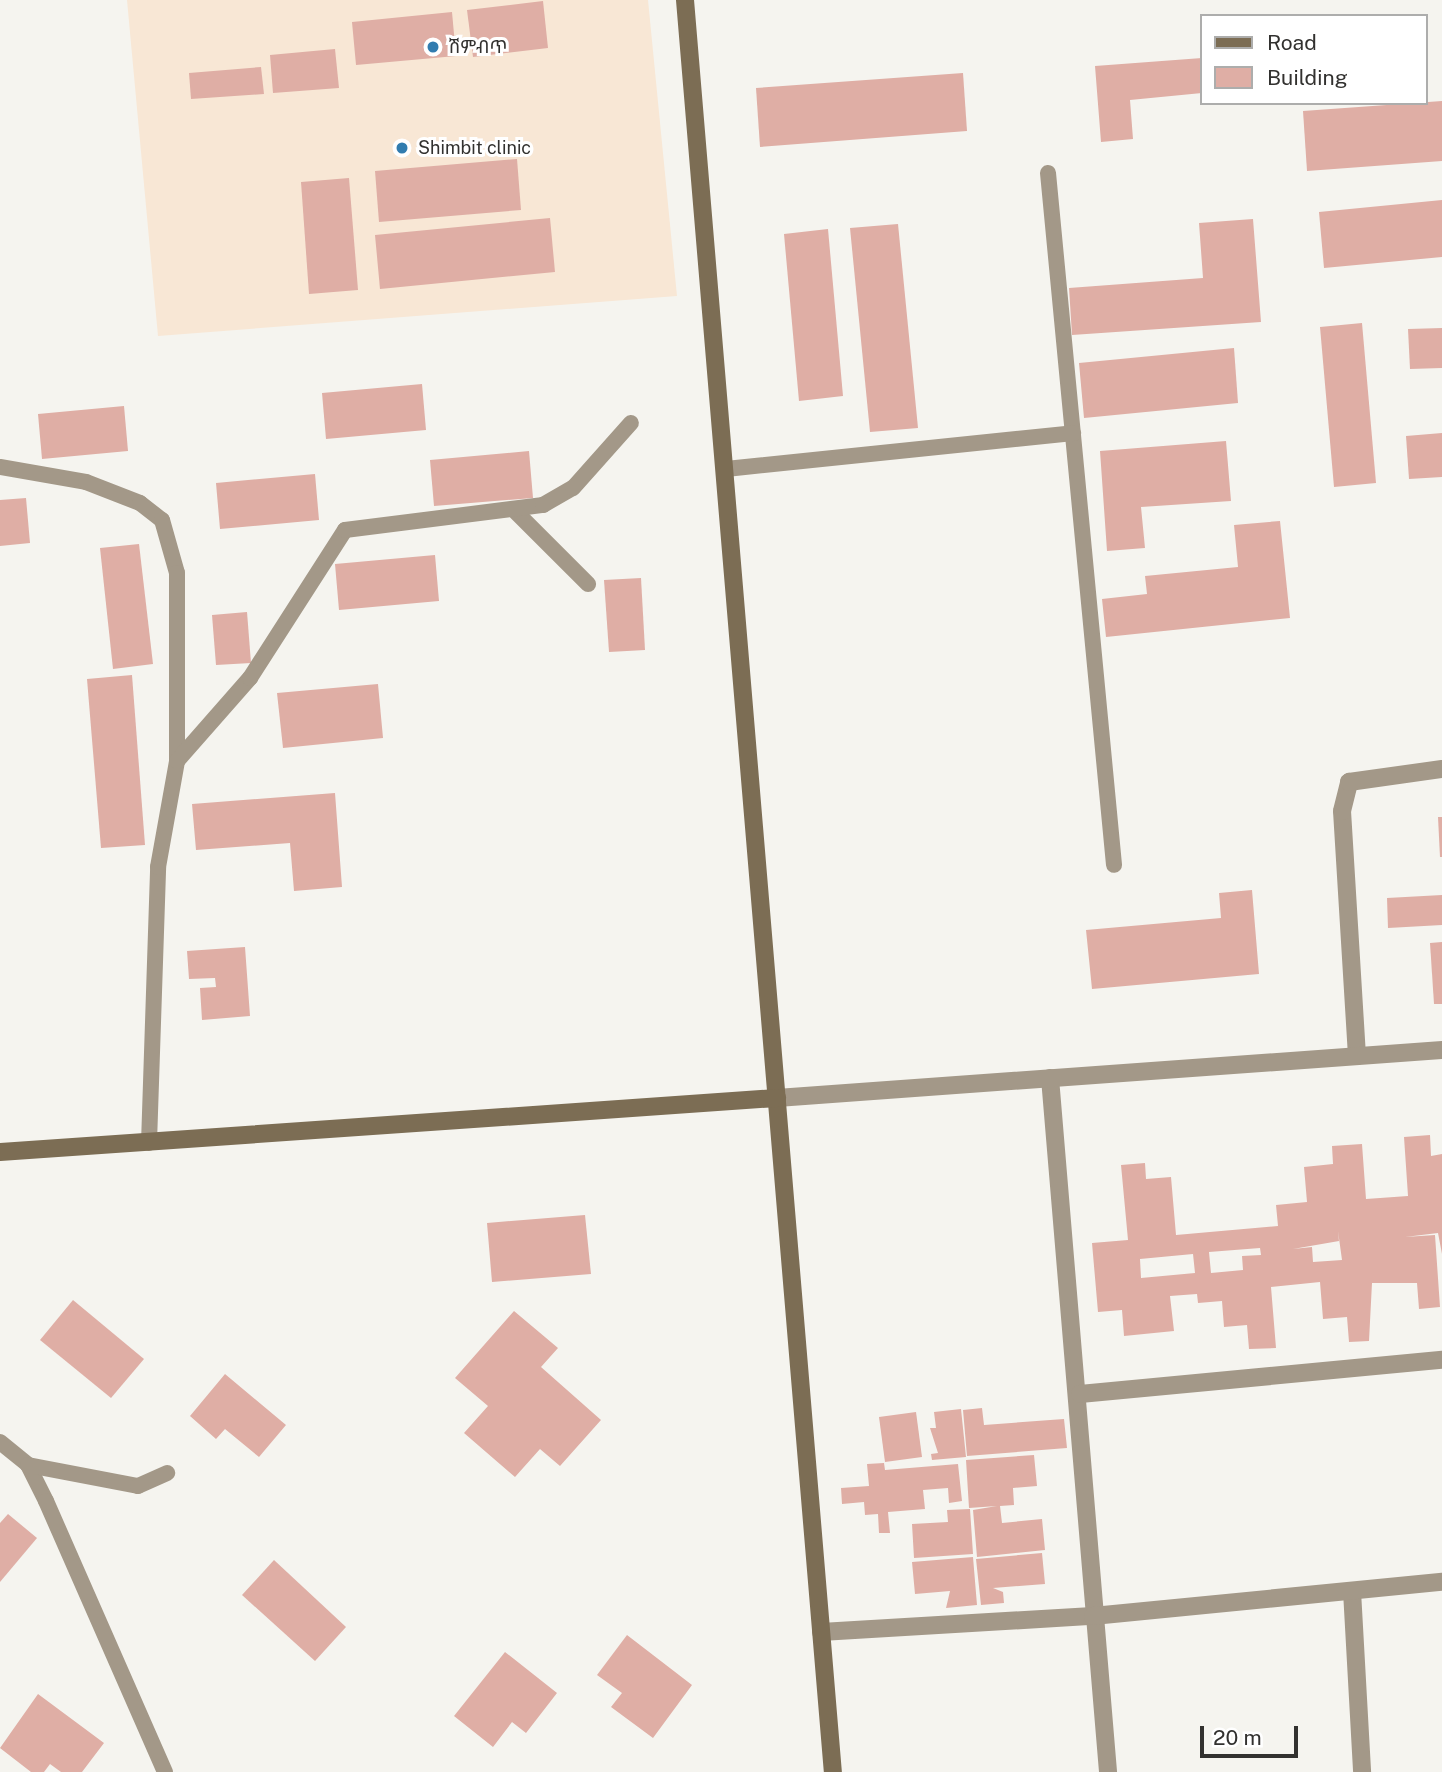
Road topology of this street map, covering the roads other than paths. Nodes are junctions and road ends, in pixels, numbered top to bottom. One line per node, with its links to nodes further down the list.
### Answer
1 (685, 0): 2 (street); 7 (street)
2 (693, 0)
3 (1048, 173): 5 (lane)
4 (631, 423): 8 (lane)
5 (1073, 433): 7 (lane); 12 (lane)
6 (0, 467): 10 (lane)
7 (726, 469): 16 (street)
8 (516, 512): 9 (lane); 10 (lane)
9 (587, 584)
10 (177, 761): 17 (lane)
11 (1442, 768): 14 (street)
12 (1114, 865)
13 (1442, 1050): 14 (street)
14 (1357, 1056): 15 (street)
15 (1050, 1078): 16 (street); 20 (street)
16 (777, 1098): 17 (street); 27 (street)
17 (149, 1143): 18 (street)
18 (0, 1152)
19 (1442, 1360): 20 (street)
20 (1080, 1394): 26 (street)
21 (0, 1442): 22 (lane)
22 (28, 1465): 23 (lane); 28 (lane)
23 (167, 1473)
24 (1442, 1582): 25 (street)
25 (1352, 1591): 26 (street); 31 (street)
26 (1093, 1616): 27 (street); 30 (street)
27 (821, 1632): 29 (street)
28 (165, 1772)
29 (833, 1772)
30 (1108, 1772)
31 (1362, 1772)

